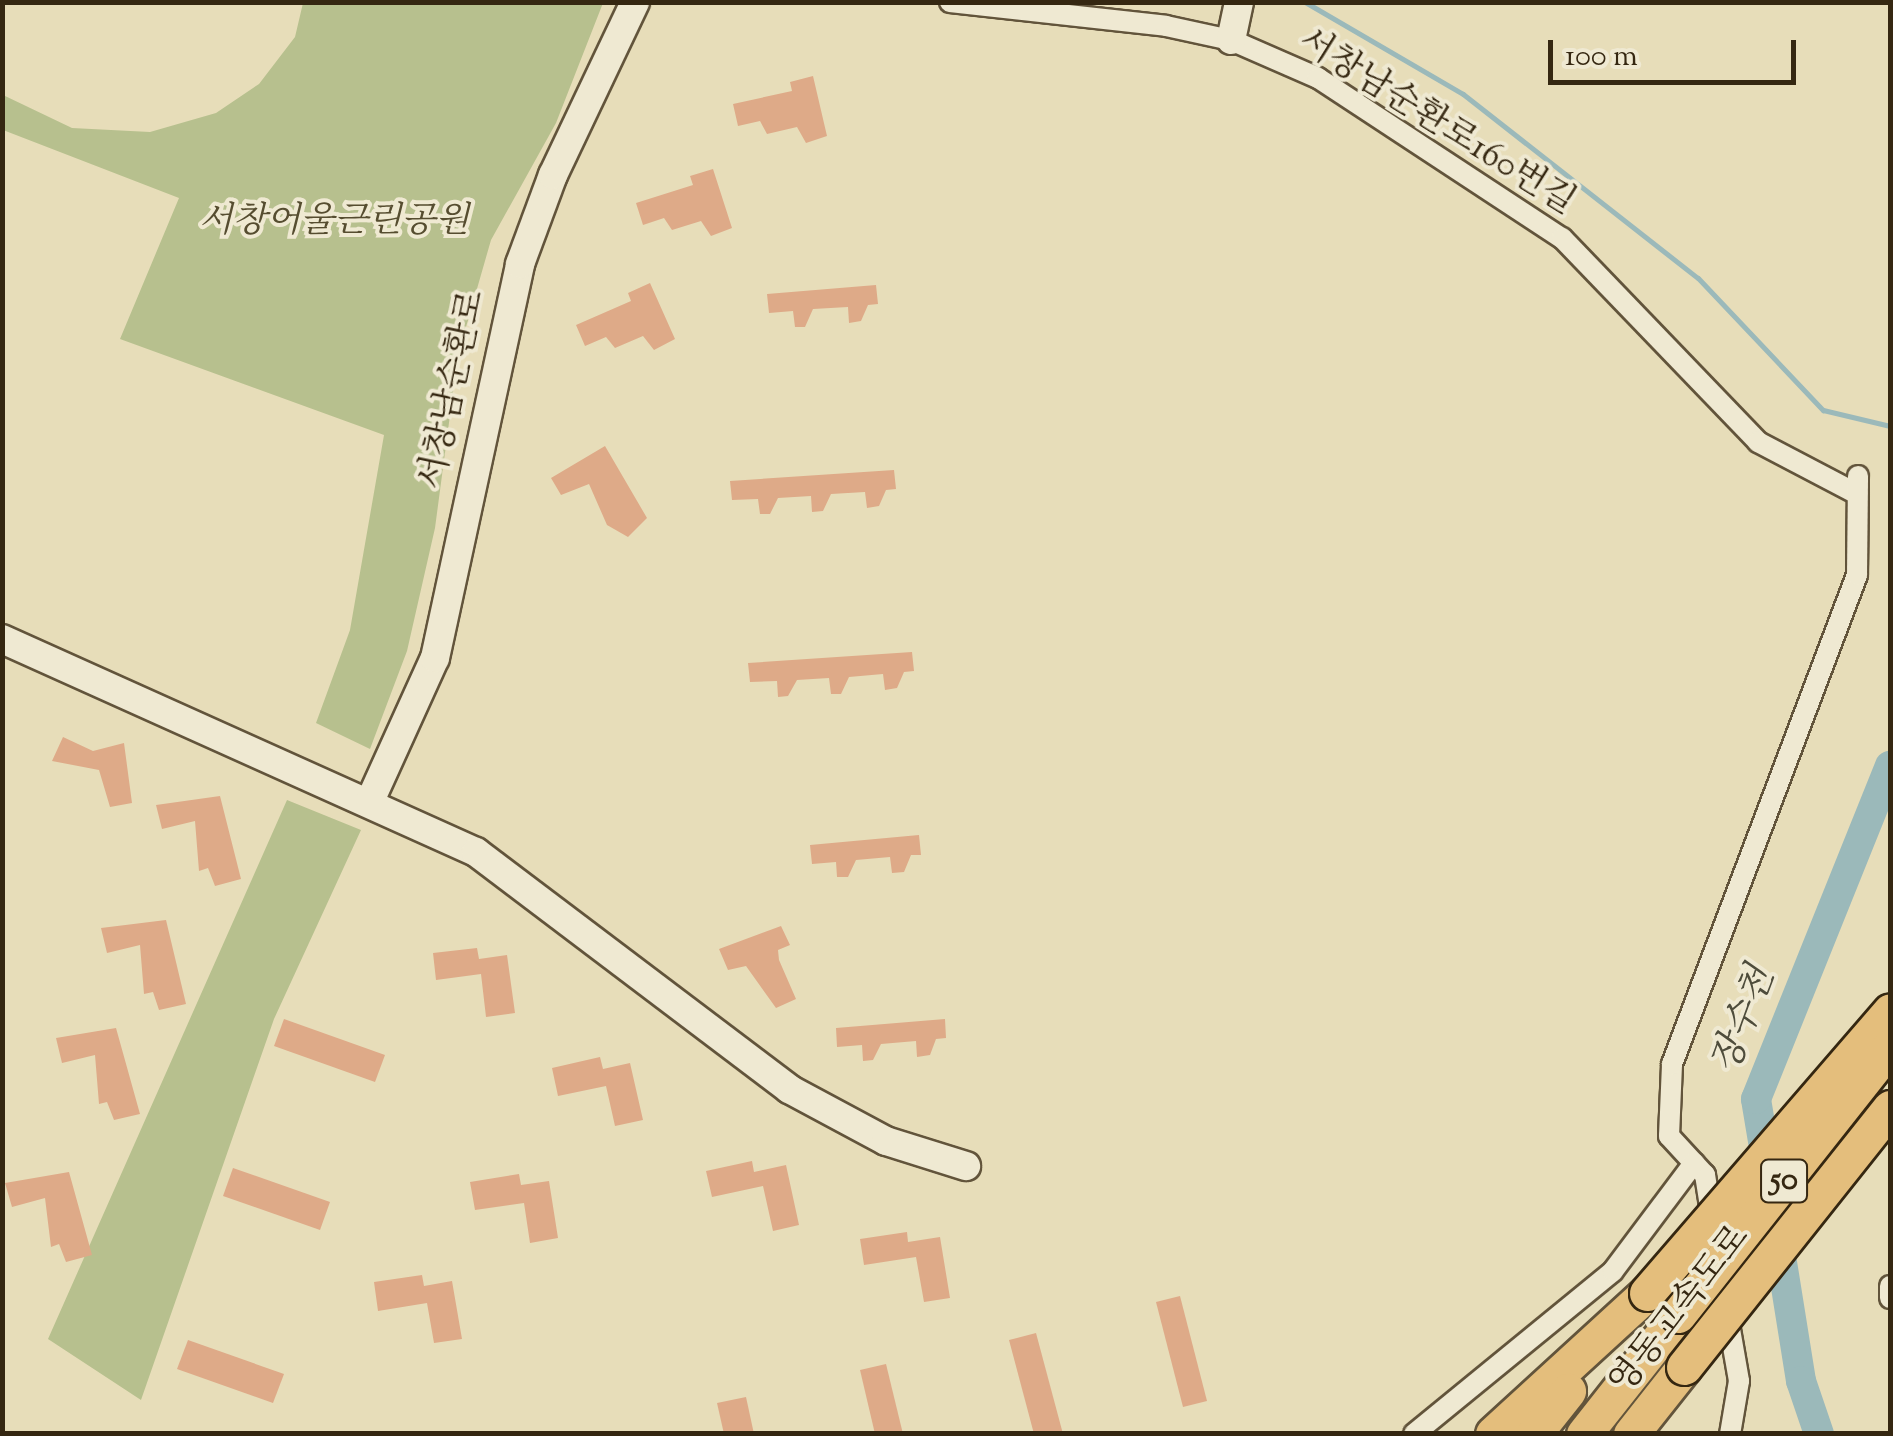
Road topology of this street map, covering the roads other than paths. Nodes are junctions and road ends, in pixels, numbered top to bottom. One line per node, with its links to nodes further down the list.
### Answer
1 (636, 2): 5 (street, 서창남순환로)
2 (950, 2): 3 (street, 서창남순환로160번길)
3 (1235, 21): 9 (street, 서창남순환로160번길)
4 (2, 639): 5 (street)
5 (370, 801): 10 (street)
6 (1890, 1012): 12 (highway, bridge)
7 (1890, 1046): 17 (highway, 영동고속도로 / 50, bridge)
8 (1890, 1108): 18 (highway, 영동고속도로 / 50, bridge)
9 (1694, 1163): 14 (street); 19 (street)
10 (966, 1166)
11 (1890, 1286): 13 (street)
12 (1648, 1294): 15 (highway); 16 (highway)
13 (1890, 1298)
14 (1414, 1434)
15 (1493, 1434)
16 (1534, 1434)
17 (1584, 1434)
18 (1632, 1434)
19 (1730, 1434)

